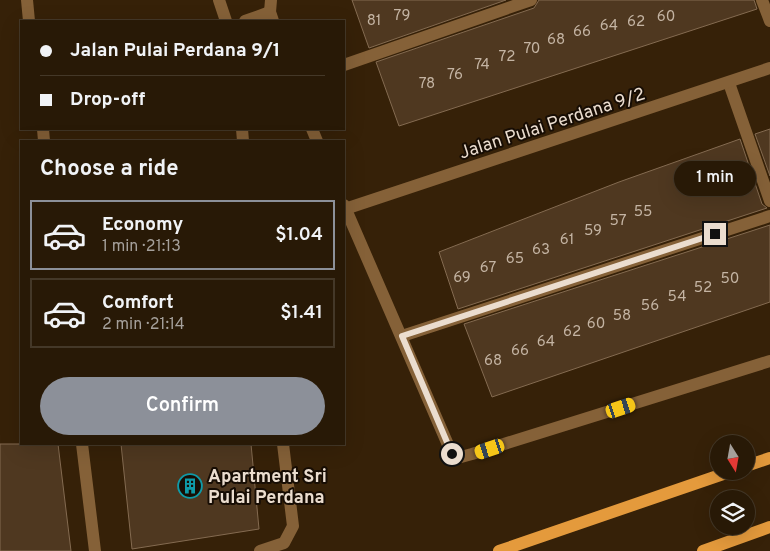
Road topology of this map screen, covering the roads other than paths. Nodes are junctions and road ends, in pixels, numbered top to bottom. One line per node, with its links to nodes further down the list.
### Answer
1 (27, 0): 6 (street)
2 (219, 0): 7 (street)
3 (531, 0): 10 (street)
4 (762, 0): 9 (street)
5 (271, 11): 8 (street)
6 (29, 20)
7 (226, 20)
8 (248, 20)
9 (770, 21)
10 (345, 66)
11 (770, 68): 12 (street, Jalan Pulai Perdana 9/2)
12 (729, 84): 13 (street); 14 (street, Jalan Pulai Perdana 9/2)
13 (770, 201)
14 (345, 207)
15 (345, 209): 17 (street)
16 (770, 216): 17 (street)
17 (402, 336): 18 (street)
18 (770, 361)
19 (82, 445): 25 (street)
20 (283, 445): 26 (street)
21 (770, 458): 22 (main road)
22 (755, 463)
23 (710, 479): 27 (main road)
24 (770, 527): 28 (main road)
25 (95, 551)
26 (260, 551)
27 (499, 551)
28 (703, 551)

